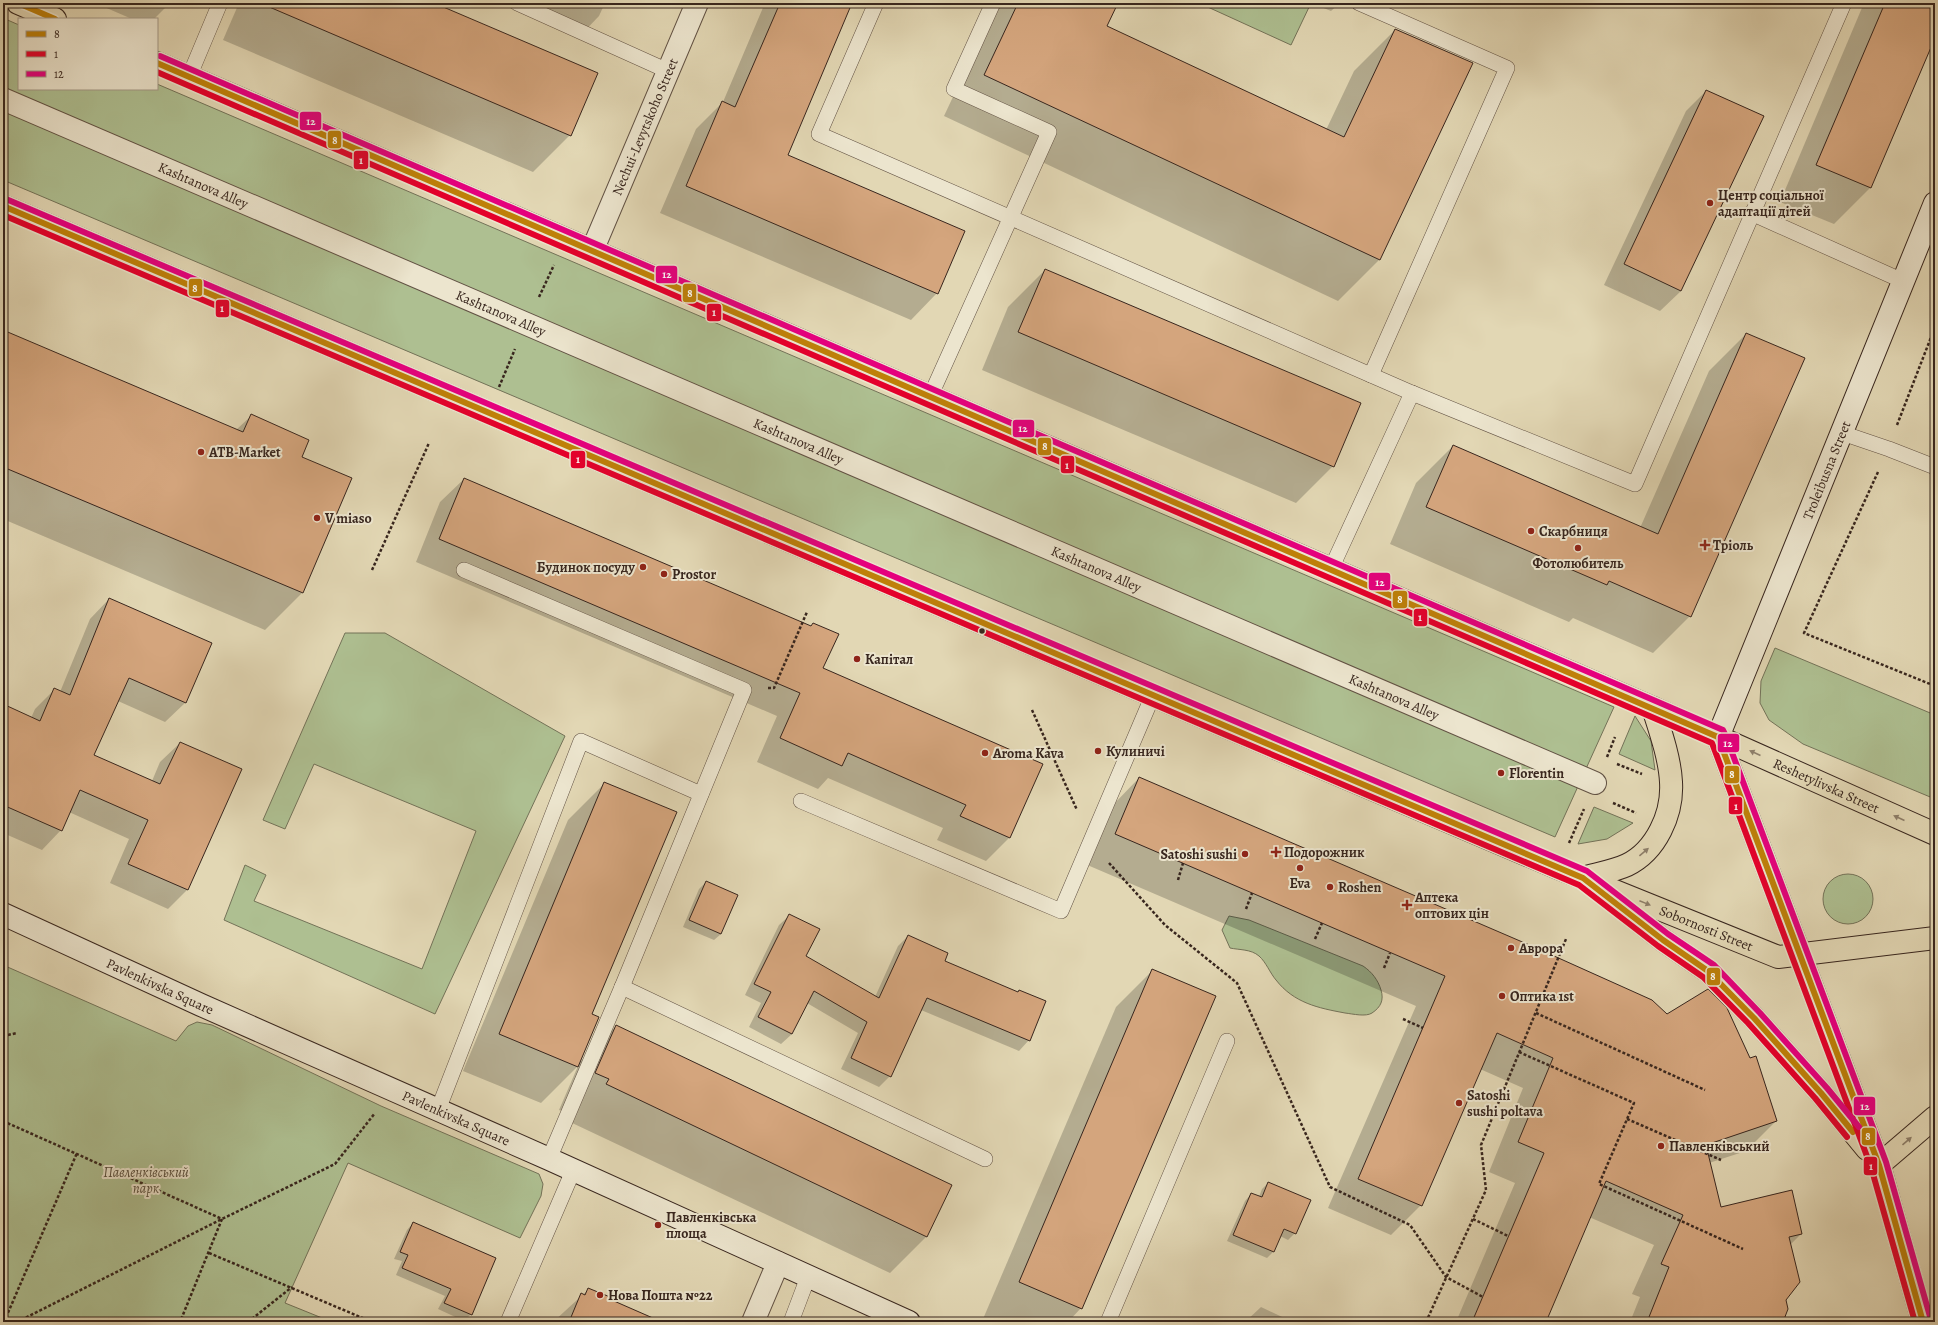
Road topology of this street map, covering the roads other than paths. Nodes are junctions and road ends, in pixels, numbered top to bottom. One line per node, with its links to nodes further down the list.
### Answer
1 (18, 3): 9 (main road)
2 (220, 3): 12 (lane)
3 (517, 3): 11 (lane)
4 (697, 3): 11 (street, Nechui-Levytskoho Street)
5 (876, 3): 17 (lane)
6 (993, 3): 17 (lane)
7 (1359, 3): 20 (lane)
8 (1844, 3): 16 (lane)
9 (53, 18)
10 (158, 63): 12 (main road)
11 (668, 71): 18 (street, Nechui-Levytskoho Street)
12 (189, 77): 18 (main road)
13 (3, 99): 30 (street, Kashtanova Alley)
14 (1935, 203): 19 (street, Troleibusna Street)
15 (3, 206): 27 (main road, Sobornosti Street)
16 (1752, 213): 19 (lane); 21 (lane)
17 (1011, 218): 20 (lane); 22 (lane)
18 (592, 251): 22 (main road)
19 (1903, 281): 23 (street, Troleibusna Street)
20 (1371, 375): 21 (lane)
21 (1412, 393): 25 (lane)
22 (930, 397): 25 (main road)
23 (1842, 433): 24 (lane); 29 (street, Troleibusna Street)
24 (1935, 467)
25 (1331, 569): 28 (main road)
26 (464, 570): 31 (lane)
27 (1153, 695): 32 (lane); 34 (main road, Sobornosti Street)
28 (1653, 708): 29 (main road); 34 (main road, one-way to 28)
29 (1718, 737): 33 (main road, Reshetylivska Street, one-way to 29); 37 (main road)
30 (1595, 783)
31 (701, 794): 38 (lane); 40 (lane)
32 (801, 801)
33 (1935, 834)
34 (1583, 878): 37 (main road, Sobornosti Street, one-way to 37); 44 (main road)
35 (3, 914): 40 (street, Pavlenkivska Square)
36 (1935, 938): 37 (main road)
37 (1799, 954): 44 (main road)
38 (622, 987): 42 (lane); 43 (lane)
39 (1227, 1041): 52 (lane)
40 (438, 1110): 43 (street, Pavlenkivska Square)
41 (1935, 1117): 44 (main road, one-way to 41)
42 (985, 1158)
43 (549, 1159): 45 (street, Pavlenkivska Square)
44 (1880, 1165): 53 (main road)
45 (574, 1171): 46 (street, Pavlenkivska Square); 48 (lane)
46 (778, 1263): 47 (street, Pavlenkivska Square); 49 (street)
47 (808, 1277): 50 (lane); 51 (street, Pavlenkivska Square)
48 (508, 1322)
49 (753, 1322)
50 (791, 1322)
51 (909, 1322)
52 (1108, 1322)
53 (1923, 1322)

